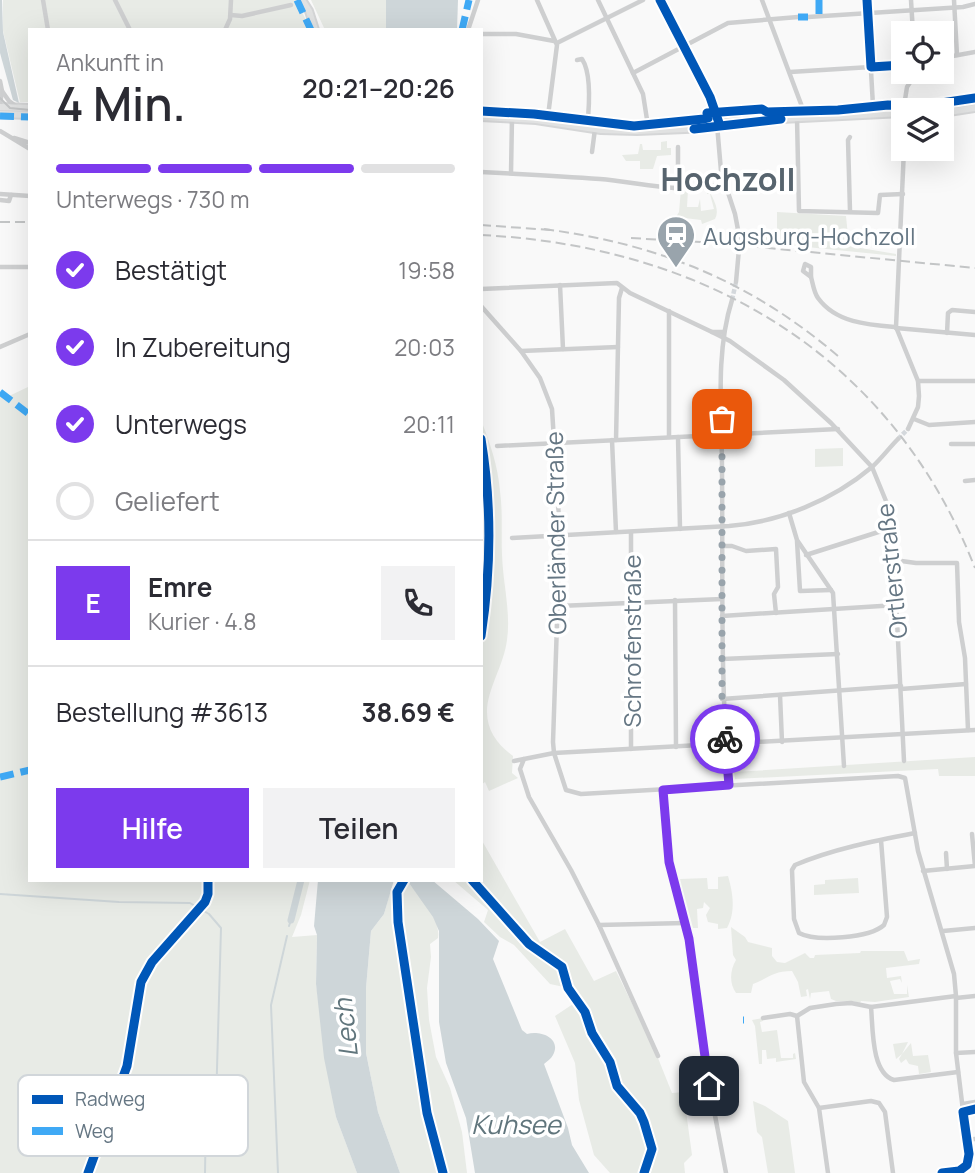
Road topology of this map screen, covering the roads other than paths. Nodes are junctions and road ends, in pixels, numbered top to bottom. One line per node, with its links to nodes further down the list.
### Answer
1 (43, 0): 25 (street)
2 (116, 0): 26 (street)
3 (231, 0): 19 (street)
4 (302, 0): 28 (main road)
5 (478, 0): 29 (street)
6 (537, 0): 31 (street)
7 (598, 0): 22 (street)
8 (643, 0): 22 (street)
9 (660, 0): 32 (street)
10 (762, 0): 23 (street)
11 (867, 0): 18 (street)
12 (911, 0): 17 (street)
13 (954, 0): 16 (street)
14 (975, 4): 16 (street)
15 (291, 5): 19 (street)
16 (954, 8): 17 (street); 34 (street)
17 (911, 10): 18 (street); 24 (street)
18 (867, 13): 21 (street); 38 (street)
19 (231, 15): 27 (street)
20 (798, 17): 23 (street)
21 (808, 17)
22 (607, 18): 31 (street); 40 (street)
23 (769, 19): 32 (street); 39 (street)
24 (912, 21)
25 (48, 28)
26 (129, 28)
27 (226, 28)
28 (314, 28)
29 (469, 28)
30 (483, 34): 31 (street)
31 (556, 42): 56 (street)
32 (683, 47): 40 (street); 57 (street)
33 (975, 52): 34 (street)
34 (957, 55): 35 (street)
35 (954, 56)
36 (577, 60): 61 (street)
37 (891, 66): 38 (street)
38 (871, 67): 39 (street); 46 (street)
39 (790, 72): 54 (street)
40 (633, 73): 62 (street)
41 (0, 81): 42 (street)
42 (2, 91): 45 (street); 47 (street)
43 (975, 98): 44 (main road)
44 (954, 101)
45 (0, 106): 47 (main road)
46 (873, 106): 48 (main road); 54 (main road)
47 (14, 108): 50 (main road); 55 (main road)
48 (891, 108)
49 (975, 108): 53 (main road)
50 (28, 110)
51 (483, 111): 56 (main road)
52 (891, 111): 60 (main road)
53 (954, 111)
54 (804, 112): 57 (main road)
55 (0, 114)
56 (548, 116): 61 (main road)
57 (717, 116): 62 (main road); 63 (street)
58 (483, 117): 59 (main road)
59 (512, 118): 61 (main road); 73 (street)
60 (797, 118): 63 (main road); 81 (street)
61 (591, 125): 62 (main road); 63 (main road); 70 (street)
62 (648, 126)
63 (719, 126): 74 (street)
64 (1, 133): 66 (street)
65 (850, 137): 81 (street)
66 (12, 138): 67 (street); 69 (street)
67 (28, 142)
68 (678, 147): 75 (street)
69 (28, 148)
70 (592, 152)
71 (904, 161): 77 (street)
72 (483, 172): 73 (street)
73 (511, 173): 75 (street)
74 (723, 183): 75 (street); 82 (street)
75 (678, 187)
76 (0, 194): 78 (street)
77 (903, 194): 81 (street); 95 (street)
78 (11, 195): 79 (street); 80 (street)
79 (28, 196)
80 (0, 200)
81 (850, 211)
82 (739, 235)
83 (739, 249): 87 (street)
84 (0, 267): 85 (street)
85 (28, 267)
86 (811, 277): 95 (street)
87 (736, 282)
88 (560, 285): 89 (street, Ortlerstraße); 90 (street, Ortlerstraße); 104 (street)
89 (622, 288): 93 (street, Ortlerstraße); 103 (street)
90 (483, 289)
91 (732, 300): 97 (street)
92 (483, 308): 105 (street, Oberländer Straße)
93 (669, 311): 96 (street, Ortlerstraße); 113 (street)
94 (975, 312): 98 (street)
95 (896, 327): 98 (street); 106 (street)
96 (712, 332): 97 (street, Ortlerstraße); 101 (street, Ortlerstraße)
97 (723, 332): 101 (street)
98 (947, 332): 100 (street)
99 (28, 335): 102 (street)
100 (975, 335)
101 (723, 338): 110 (street, Ortlerstraße); 112 (street)
102 (0, 347)
103 (618, 347): 104 (street); 116 (street)
104 (563, 349): 105 (street)
105 (521, 351): 117 (street, Oberländer Straße)
106 (918, 381): 107 (street); 108 (street)
107 (975, 381)
108 (914, 419): 109 (street); 111 (street)
109 (975, 422)
110 (838, 429): 112 (street); 121 (street, Ortlerstraße)
111 (908, 429)
112 (721, 435): 114 (street); 125 (street)
113 (669, 437): 114 (street); 116 (street)
114 (678, 437): 126 (street)
115 (898, 439): 121 (street)
116 (614, 440): 117 (street); 129 (street)
117 (555, 443): 120 (street); 130 (street, Oberländer Straße)
118 (951, 444): 119 (street)
119 (975, 444)
120 (497, 446)
121 (872, 467): 124 (street); 127 (street, Ortlerstraße)
122 (975, 480): 123 (street)
123 (965, 481)
124 (789, 513): 125 (street); 132 (street)
125 (722, 526): 126 (street); 133 (street)
126 (680, 528): 128 (street)
127 (891, 528): 134 (street); 135 (street, Ortlerstraße)
128 (631, 532): 129 (street); 139 (street, Schrofenstraße)
129 (616, 533): 130 (street)
130 (560, 535): 131 (street); 141 (street, Oberländer Straße)
131 (512, 538)
132 (797, 540): 134 (street); 136 (street)
133 (723, 546): 137 (street); 143 (street)
134 (806, 555): 136 (street)
135 (894, 561): 140 (street, Ortlerstraße); 147 (street)
136 (831, 590): 142 (street)
137 (722, 599): 138 (street); 144 (street)
138 (675, 600): 139 (street); 158 (street)
139 (630, 603): 141 (street); 159 (street, Schrofenstraße)
140 (897, 605): 142 (street); 148 (street, Ortlerstraße)
141 (559, 606): 160 (street, Oberländer Straße)
142 (835, 609): 143 (street); 145 (street)
143 (776, 612): 144 (street)
144 (722, 616): 146 (street)
145 (838, 654): 146 (street); 149 (street)
146 (722, 659): 151 (street)
147 (966, 684): 148 (street); 152 (street)
148 (901, 687): 149 (street); 154 (street, Ortlerstraße)
149 (840, 692): 150 (street); 155 (street)
150 (780, 695): 151 (street); 156 (street)
151 (722, 699): 157 (street)
152 (968, 730): 153 (street); 154 (street)
153 (975, 730)
154 (904, 734): 155 (street); 163 (street, Ortlerstraße)
155 (842, 737): 156 (street); 164 (street)
156 (782, 742): 157 (street)
157 (726, 745): 158 (street); 165 (street)
158 (676, 747): 159 (street)
159 (631, 749): 160 (street)
160 (554, 753): 161 (street); 166 (street, Oberländer Straße)
161 (524, 758): 162 (street); 174 (street)
162 (514, 761)
163 (904, 761)
164 (844, 766)
165 (729, 785): 166 (street, Oberländer Straße); 167 (street, Oberländer Straße)
166 (663, 790): 173 (street)
167 (915, 833): 169 (street); 172 (street)
168 (972, 834): 171 (street)
169 (881, 840): 169 (street)
170 (946, 853): 171 (street)
171 (947, 869): 172 (street)
172 (923, 871): 176 (street)
173 (685, 923): 174 (street); 191 (street)
174 (599, 925): 184 (street)
175 (975, 928): 176 (street)
176 (943, 931): 178 (street)
177 (975, 996): 178 (street)
178 (956, 997): 179 (street); 183 (street)
179 (871, 1007): 180 (street); 185 (street)
180 (797, 1016): 181 (street); 188 (street)
181 (763, 1018)
182 (975, 1052): 183 (street)
183 (956, 1053): 185 (street)
184 (658, 1056)
185 (958, 1072): 187 (street)
186 (975, 1102): 187 (street)
187 (963, 1104): 190 (street)
188 (819, 1108): 192 (street); 193 (street)
189 (975, 1139): 190 (street)
190 (967, 1140): 194 (street)
191 (726, 1173)
192 (828, 1173)
193 (893, 1173)
194 (942, 1173)

